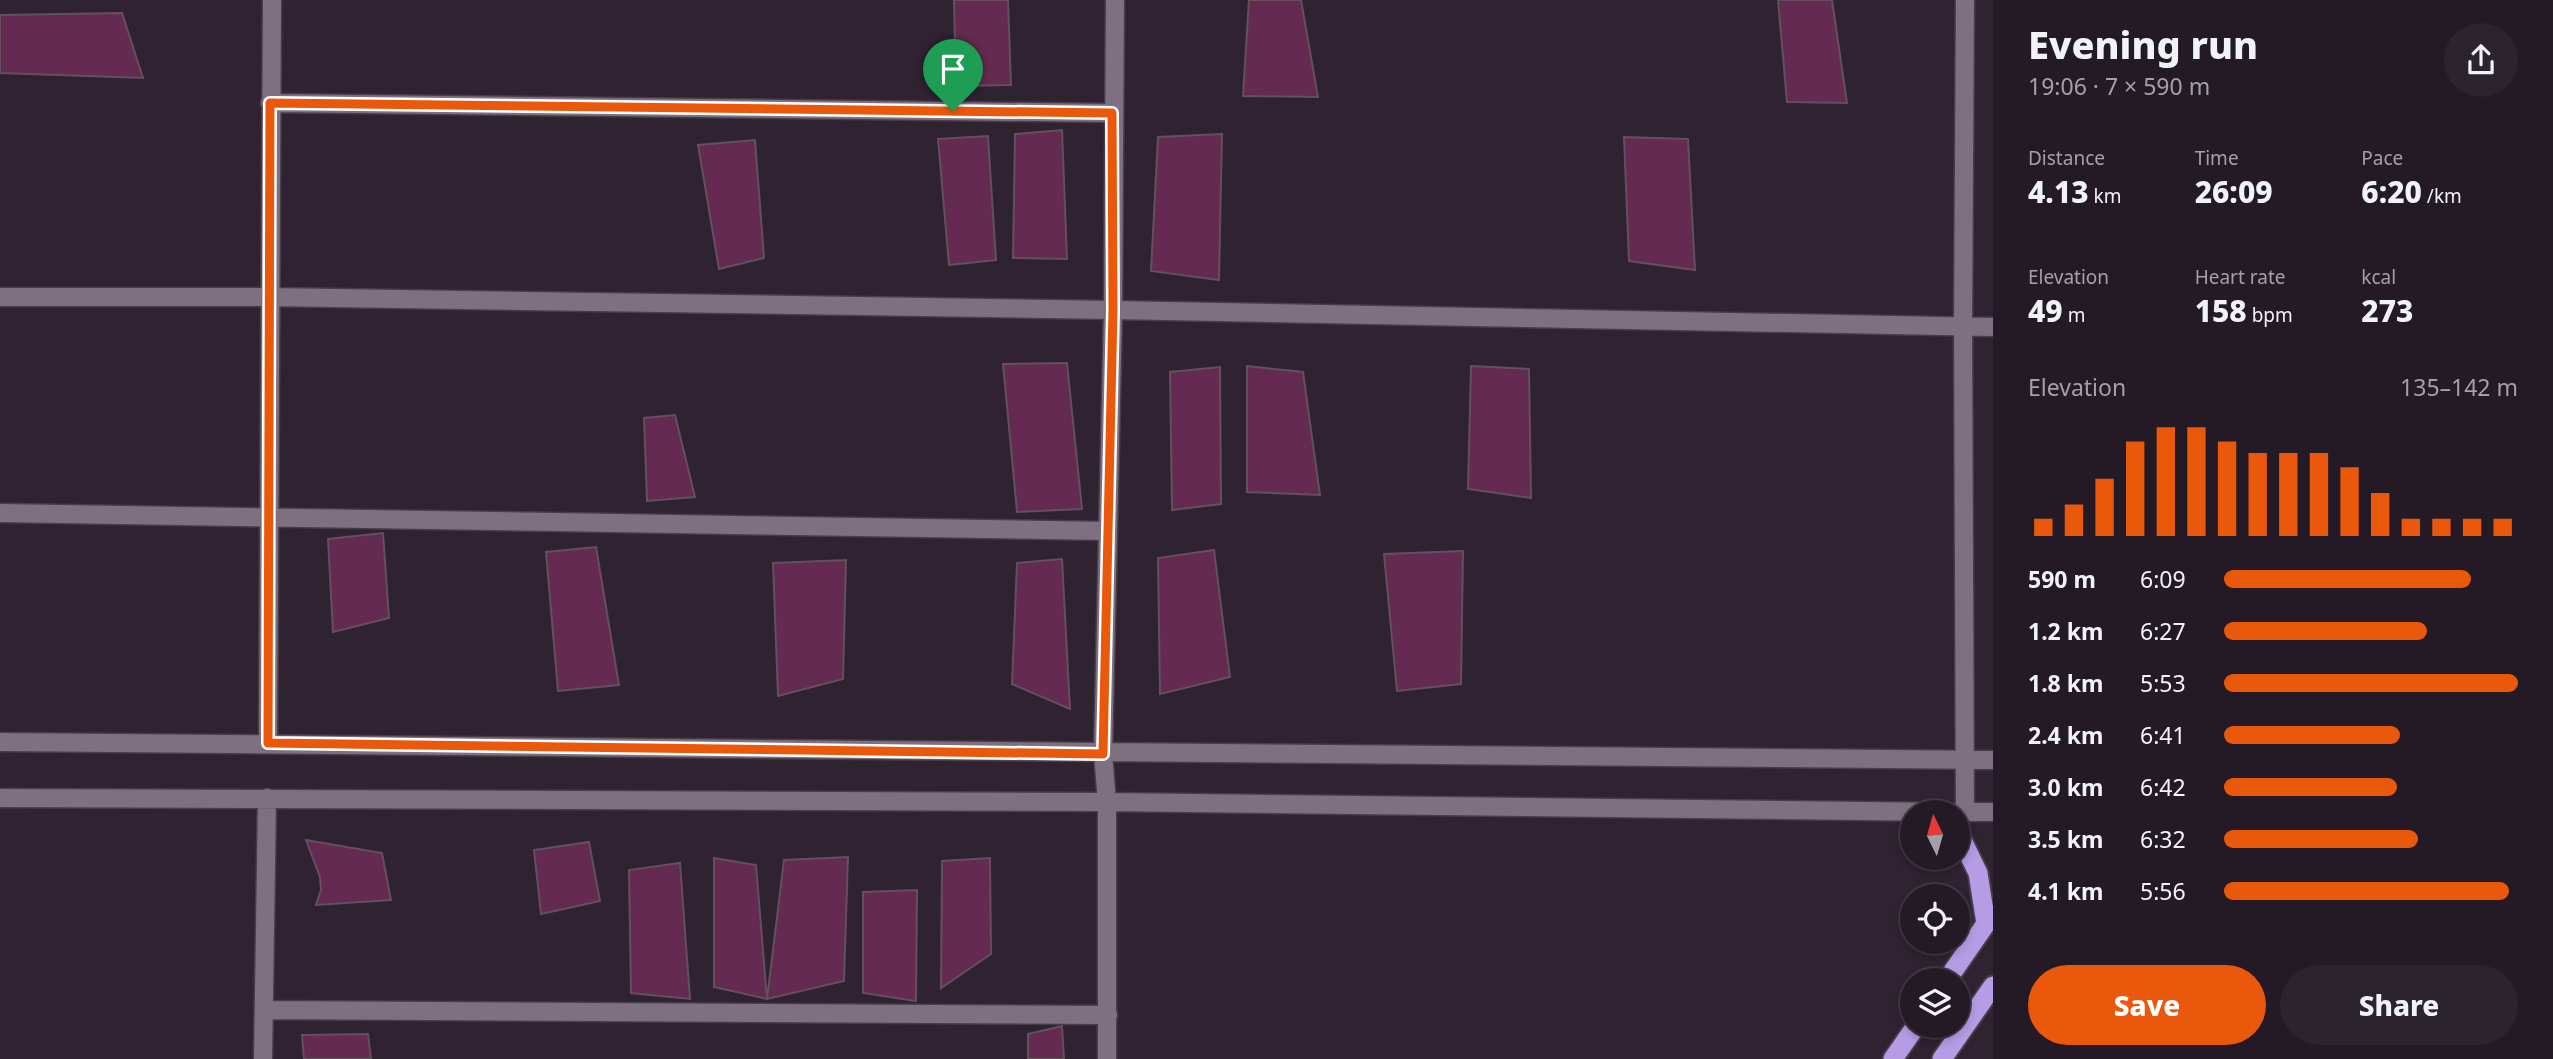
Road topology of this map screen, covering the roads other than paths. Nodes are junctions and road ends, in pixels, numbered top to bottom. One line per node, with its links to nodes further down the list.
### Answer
1 (272, 0): 4 (street)
2 (1115, 0): 5 (street)
3 (1965, 0): 9 (street)
4 (270, 103): 5 (street); 7 (street)
5 (1112, 113): 8 (street)
6 (0, 297): 7 (street)
7 (270, 298): 8 (street); 12 (street)
8 (1113, 310): 9 (street); 13 (street)
9 (1963, 327): 10 (street); 17 (street)
10 (1993, 327)
11 (0, 513): 12 (street)
12 (269, 516): 13 (street); 15 (street)
13 (1107, 531): 16 (street)
14 (0, 742): 15 (street)
15 (268, 743): 16 (street)
16 (1103, 754): 17 (street); 22 (street)
17 (1965, 760): 18 (street); 21 (street)
18 (1993, 760)
19 (0, 798): 20 (street)
20 (267, 798): 22 (street); 30 (street)
21 (1962, 800)
22 (1107, 802): 23 (street); 31 (street)
23 (1900, 812)
24 (1970, 812): 25 (street)
25 (1993, 812)
26 (1970, 857): 27 (highway)
27 (1990, 919): 28 (highway)
28 (1955, 968)
29 (1993, 986): 36 (highway)
30 (264, 1010): 31 (street); 33 (street)
31 (1108, 1015): 34 (street)
32 (1908, 1038): 35 (highway)
33 (263, 1059)
34 (1107, 1059)
35 (1893, 1059)
36 (1942, 1059)

